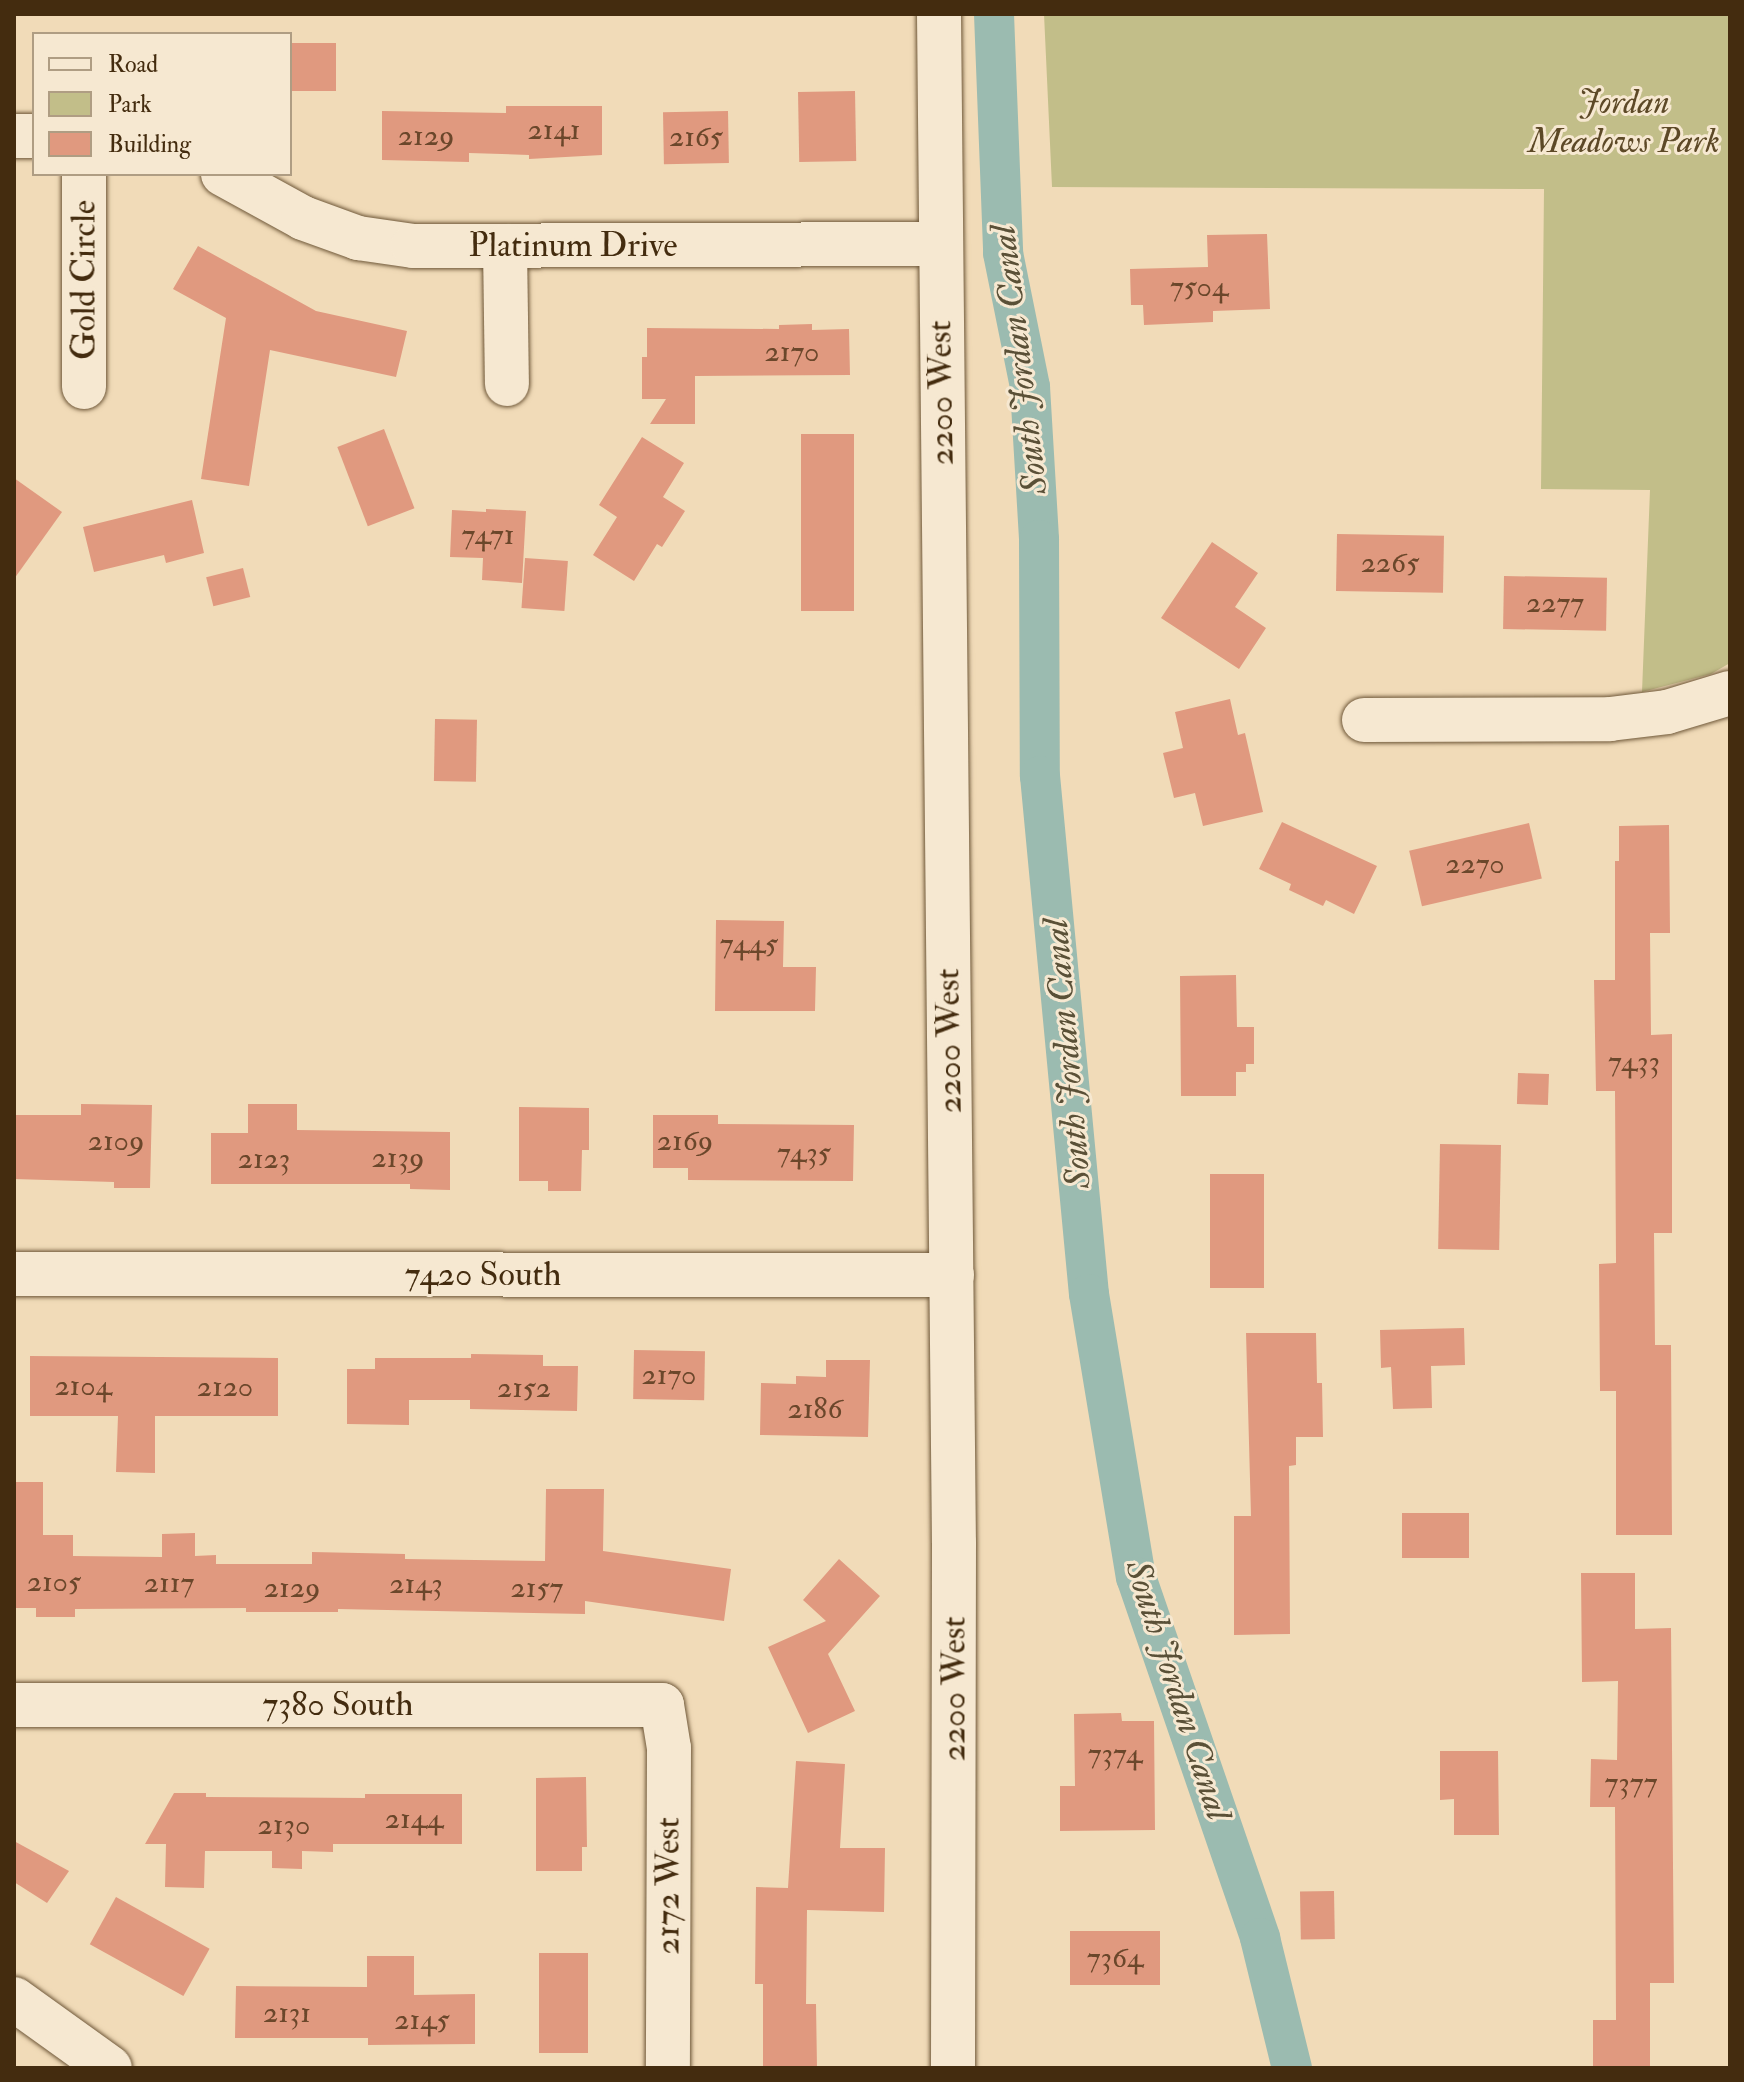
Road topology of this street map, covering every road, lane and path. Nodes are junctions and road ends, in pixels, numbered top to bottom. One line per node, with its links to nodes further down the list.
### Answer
1 (939, 14): 4 (street, 2200 West)
2 (84, 176): 7 (street, Gold Circle)
3 (227, 176): 5 (street, Platinum Drive)
4 (939, 244): 5 (street, Platinum Drive); 11 (street, 2200 West)
5 (505, 246): 6 (street)
6 (507, 384)
7 (84, 387)
8 (1730, 693): 9 (street)
9 (1364, 720)
10 (14, 1274): 11 (street, 7420 South)
11 (952, 1275): 17 (street, 2200 West)
12 (14, 1705): 13 (street, 7380 South)
13 (662, 1705): 16 (street, 2172 West)
14 (14, 1999): 15 (street)
15 (110, 2068)
16 (668, 2068)
17 (953, 2068)

